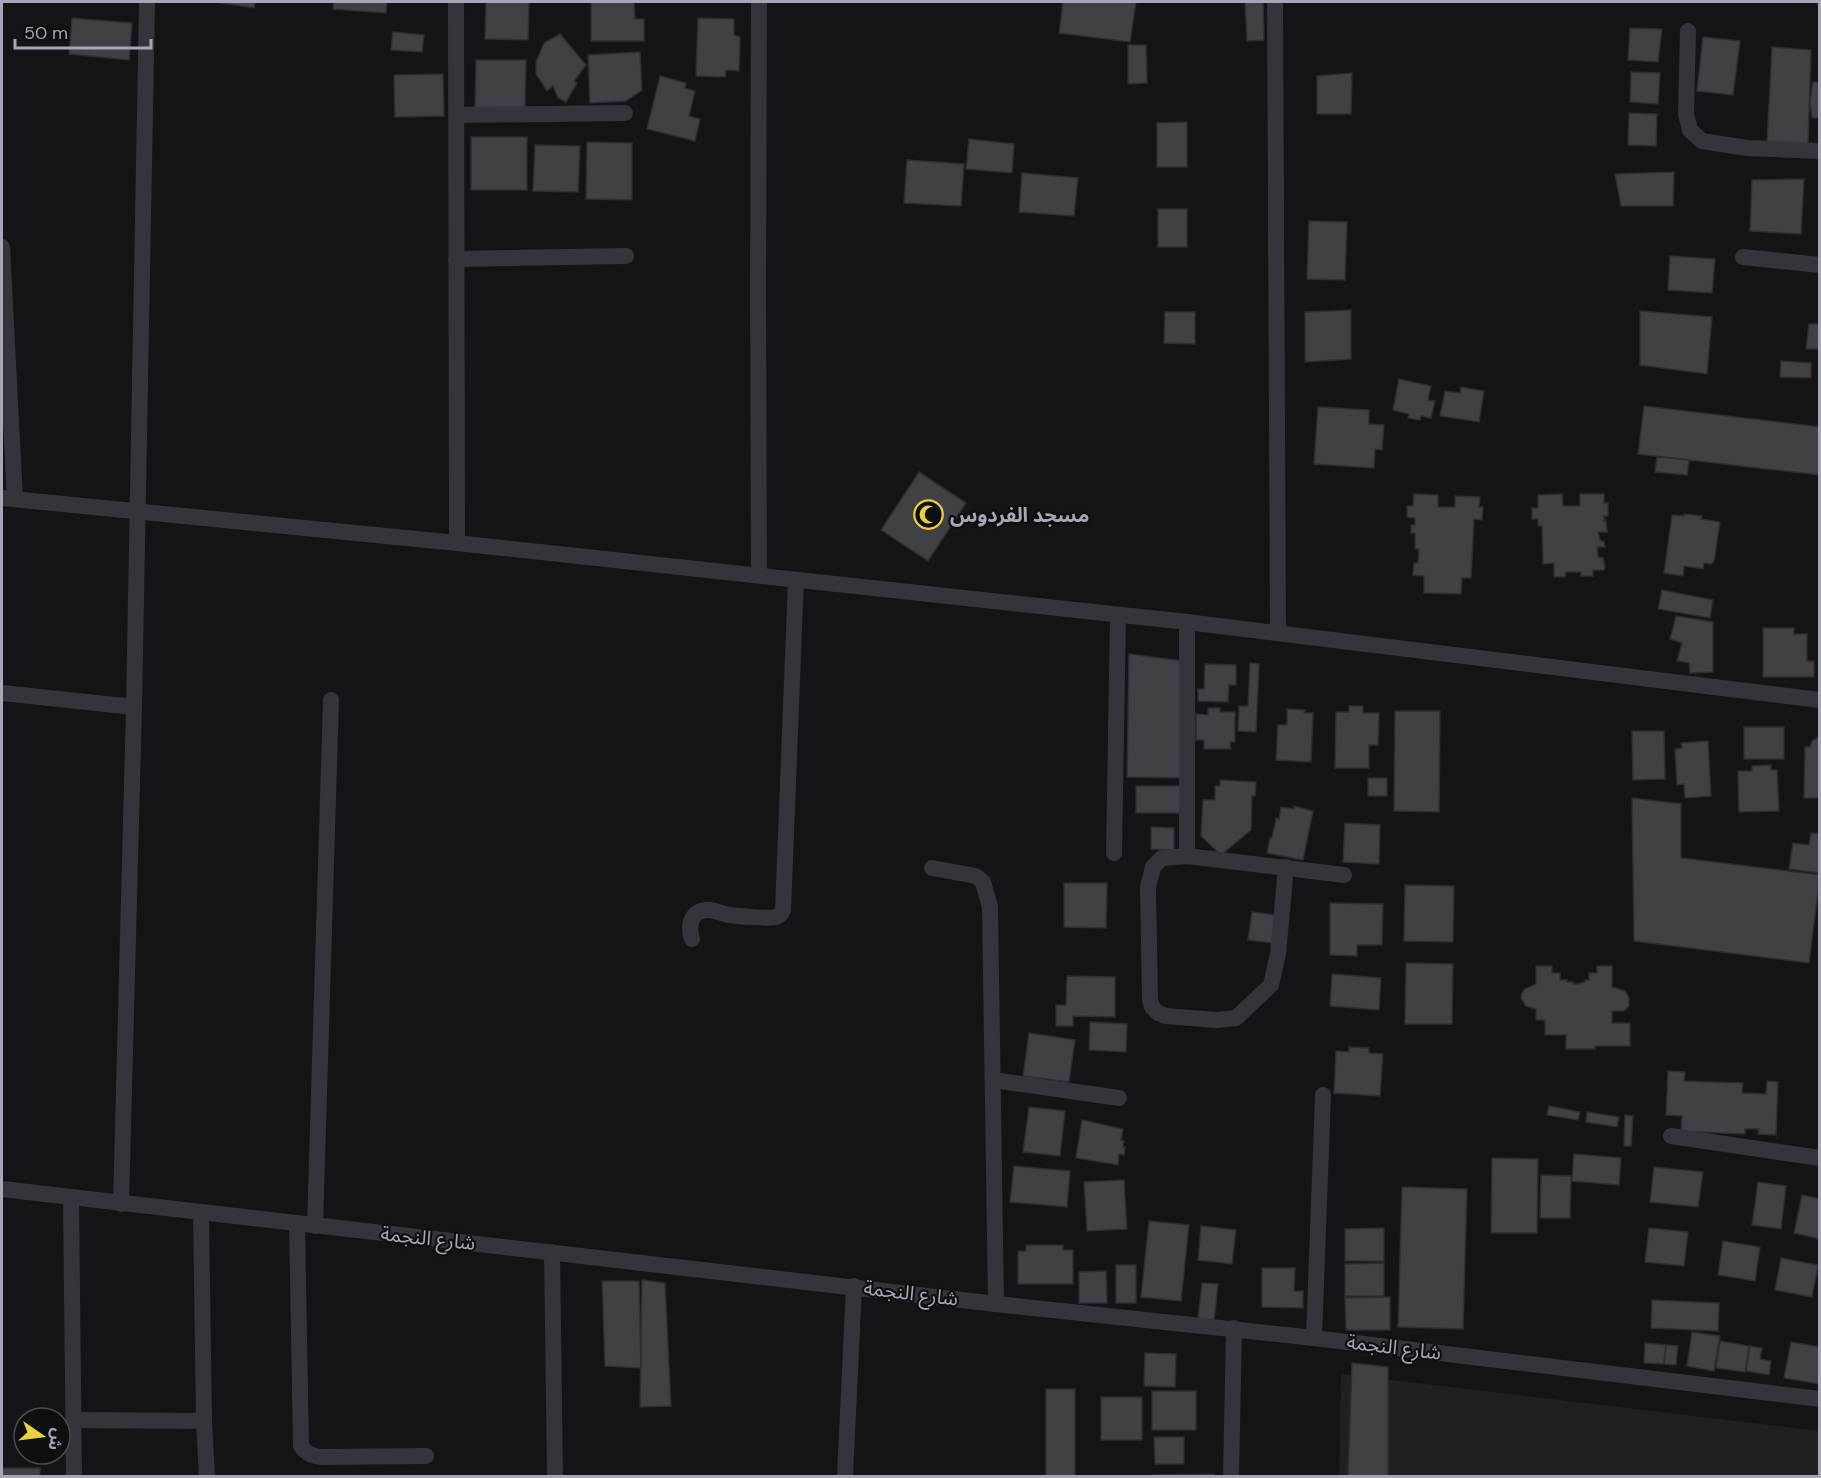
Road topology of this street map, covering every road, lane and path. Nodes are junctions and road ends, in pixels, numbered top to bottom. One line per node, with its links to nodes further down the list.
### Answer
1 (147, 2): 15 (street)
2 (456, 2): 7 (street)
3 (759, 2): 17 (street)
4 (1275, 2): 21 (street)
5 (1688, 30): 8 (street)
6 (625, 113): 7 (street)
7 (457, 115): 12 (street)
8 (1820, 151)
9 (2, 247): 14 (street)
10 (626, 256): 12 (street)
11 (1743, 257): 13 (street)
12 (456, 259): 16 (street)
13 (1820, 265)
14 (8, 498): 15 (street)
15 (137, 512): 16 (street); 25 (street)
16 (457, 543): 17 (street)
17 (759, 575): 18 (street)
18 (796, 580): 19 (street); 31 (street)
19 (1118, 615): 20 (street); 26 (street)
20 (1187, 622): 21 (street); 27 (street)
21 (1278, 632): 24 (street)
22 (2, 693): 25 (street)
23 (331, 700): 42 (street)
24 (1820, 700)
25 (134, 707): 39 (street)
26 (1114, 853)
27 (1186, 856): 28 (street); 28 (street)
28 (1286, 867): 30 (street)
29 (932, 868): 32 (street)
30 (1344, 875)
31 (692, 939)
32 (993, 1080): 34 (street); 45 (street)
33 (1323, 1095): 47 (street)
34 (1119, 1098)
35 (1671, 1136): 36 (street)
36 (1820, 1158)
37 (2, 1189): 38 (street, شارع النجمة)
38 (71, 1198): 39 (street, شارع النجمة); 49 (street)
39 (121, 1204): 40 (street, شارع النجمة)
40 (201, 1213): 41 (street, شارع النجمة); 50 (street)
41 (297, 1224): 42 (street, شارع النجمة); 51 (street)
42 (315, 1226): 43 (street, شارع النجمة)
43 (552, 1252): 44 (street, شارع النجمة); 54 (street)
44 (854, 1286): 45 (street, شارع النجمة); 55 (street)
45 (996, 1304): 46 (street, شارع النجمة)
46 (1234, 1328): 47 (street, شارع النجمة); 56 (street)
47 (1314, 1338): 48 (street, شارع النجمة)
48 (1820, 1399)
49 (74, 1420): 50 (street); 52 (street)
50 (204, 1421): 53 (street)
51 (426, 1456)
52 (74, 1476)
53 (207, 1476)
54 (555, 1476)
55 (845, 1476)
56 (1231, 1476)

